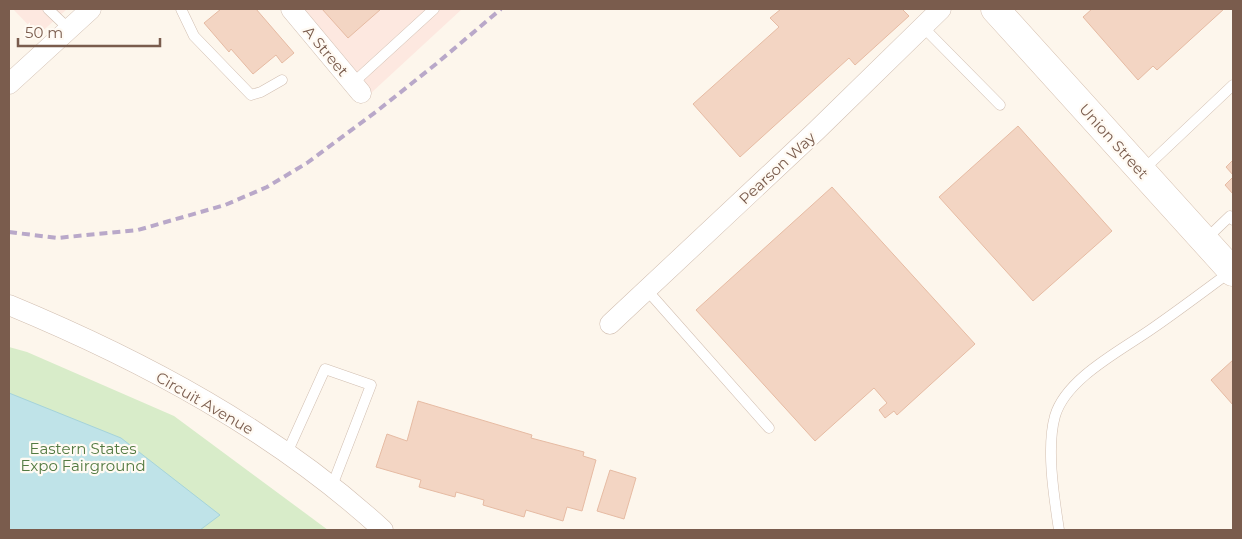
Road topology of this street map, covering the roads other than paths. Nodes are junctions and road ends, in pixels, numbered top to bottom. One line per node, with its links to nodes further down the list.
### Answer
1 (48, 9): 9 (lane)
2 (91, 9): 9 (street)
3 (181, 9): 10 (lane)
4 (291, 9): 13 (street, A Street)
5 (434, 9): 13 (lane)
6 (942, 9): 8 (street, Pearson Way)
7 (997, 9): 15 (street, Union Street)
8 (923, 27): 14 (lane); 19 (street, Pearson Way)
9 (69, 29): 11 (street)
10 (282, 80)
11 (9, 84)
12 (1233, 85): 15 (lane)
13 (357, 88)
14 (1000, 105)
15 (1142, 171): 17 (street, Union Street)
16 (1233, 220): 17 (lane)
17 (1204, 240): 18 (street, Union Street)
18 (1233, 272): 26 (lane)
19 (646, 289): 21 (street, Pearson Way); 22 (lane)
20 (9, 305): 23 (street, Circuit Avenue)
21 (610, 324)
22 (769, 428)
23 (287, 453): 24 (street, Circuit Avenue); 24 (lane)
24 (332, 486): 25 (street, Circuit Avenue)
25 (383, 530)
26 (1059, 530)

